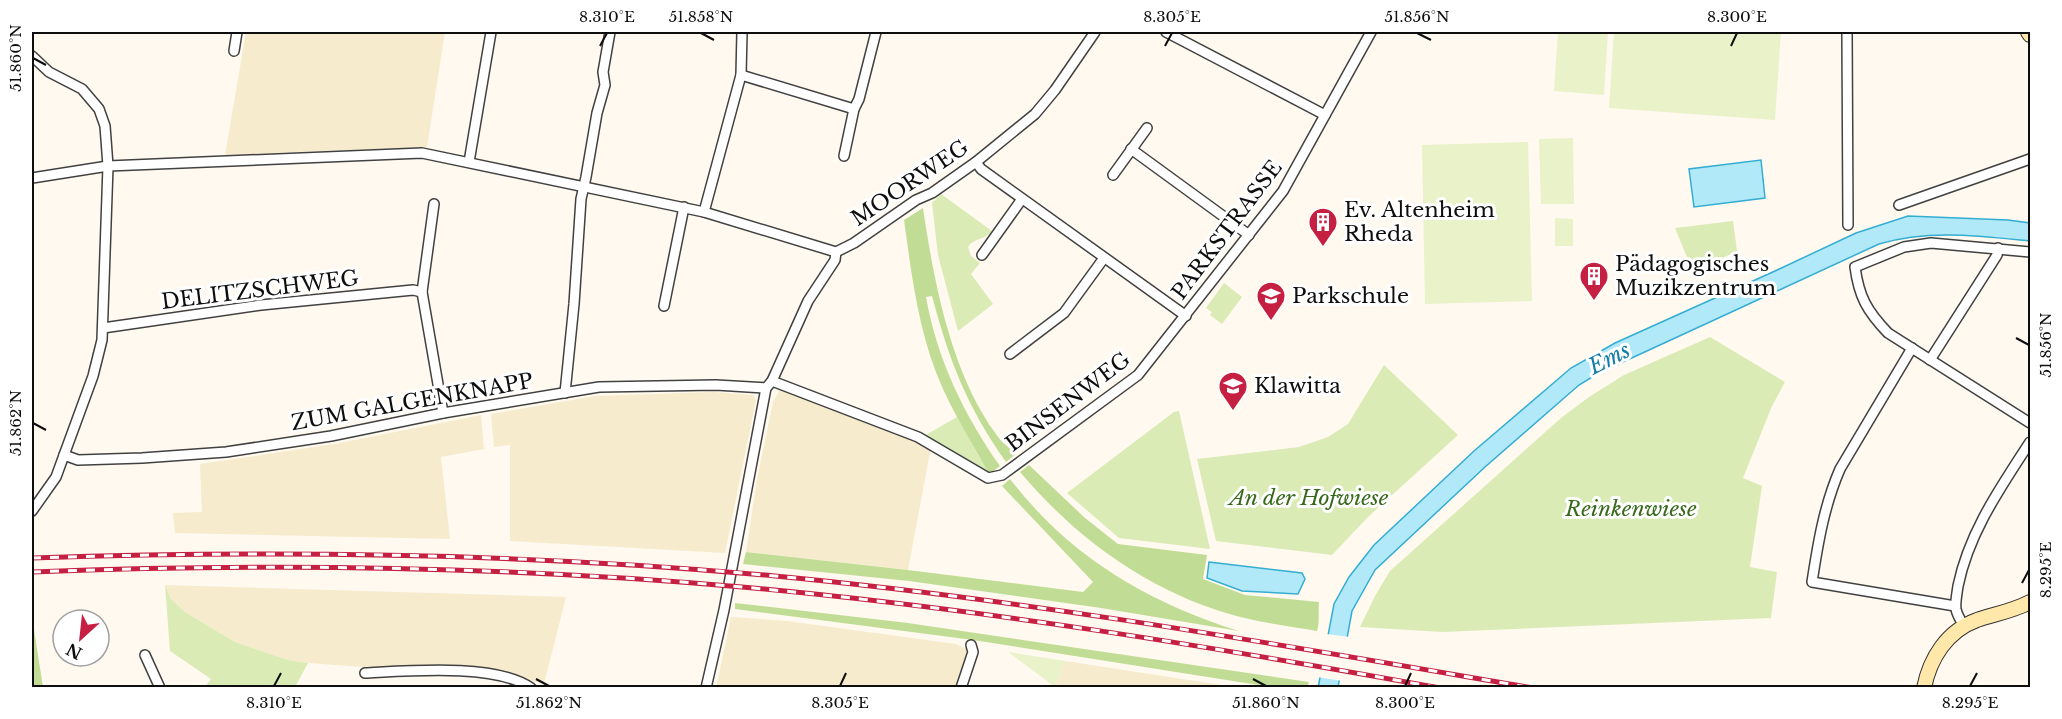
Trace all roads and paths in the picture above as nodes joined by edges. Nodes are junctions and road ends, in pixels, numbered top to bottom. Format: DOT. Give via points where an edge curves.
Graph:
graph roads {
  1 [pos="237,32"];
  2 [pos="491,32"];
  3 [pos="610,32"];
  4 [pos="742,32"];
  5 [pos="876,32"];
  6 [pos="1095,32"];
  7 [pos="1166,32"];
  8 [pos="1371,32"];
  9 [pos="1847,32"];
  10 [pos="234,51"];
  11 [pos="32,57"];
  12 [pos="741,75"];
  13 [pos="854,109"];
  14 [pos="1325,115"];
  15 [pos="1147,128"];
  16 [pos="1131,149"];
  17 [pos="844,156"];
  18 [pos="2031,159"];
  19 [pos="469,162"];
  20 [pos="976,162"];
  21 [pos="108,166"];
  22 [pos="1113,175"];
  23 [pos="32,178"];
  24 [pos="584,187"];
  25 [pos="1022,200"];
  26 [pos="434,204"];
  27 [pos="1899,205"];
  28 [pos="684,207"];
  29 [pos="704,212"];
  30 [pos="1848,225"];
  31 [pos="1249,235"];
  32 [pos="1998,248"];
  33 [pos="836,252"];
  34 [pos="2031,252"];
  35 [pos="982,255"];
  36 [pos="1104,258"];
  37 [pos="422,292"];
  38 [pos="664,306"];
  39 [pos="1186,316"];
  40 [pos="103,328"];
  41 [pos="1912,348"];
  42 [pos="1010,354"];
  43 [pos="1930,360"];
  44 [pos="769,384"];
  45 [pos="565,393"];
  46 [pos="443,413"];
  47 [pos="2031,423"];
  48 [pos="2031,442"];
  49 [pos="64,455"];
  50 [pos="32,511"];
  51 [pos="2031,602"];
  52 [pos="1955,606"];
  53 [pos="1964,626"];
  54 [pos="971,645"];
  55 [pos="145,655"];
  56 [pos="365,674"];
  57 [pos="160,687"];
  58 [pos="531,687"];
  59 [pos="706,687"];
  60 [pos="961,687"];
  61 [pos="1924,687"];
  1 -- 10 [label="street"];
  2 -- 19 [label="street"];
  3 -- 24 [label="street" via="603,72 605,85"];
  4 -- 12 [label="street"];
  5 -- 13 [label="street"];
  6 -- 20 [label="street, MOORWEG" via="1035,114"];
  7 -- 14 [label="street"];
  8 -- 14 [label="street, PARKSTRASSE"];
  9 -- 30 [label="street"];
  11 -- 21 [label="street" via="49,72 82,89 99,109 105,126"];
  12 -- 13 [label="street"];
  12 -- 29 [label="street"];
  13 -- 17 [label="street"];
  14 -- 31 [label="street, PARKSTRASSE" via="1283,191"];
  15 -- 16 [label="street"];
  16 -- 22 [label="street"];
  16 -- 31 [label="street"];
  18 -- 27 [label="street"];
  19 -- 21 [label="street" via="422,153"];
  19 -- 24 [label="street"];
  20 -- 25 [label="street, PARKSTRASSE"];
  20 -- 33 [label="street, MOORWEG"];
  21 -- 23 [label="street"];
  21 -- 40 [label="street"];
  24 -- 28 [label="street"];
  24 -- 45 [label="street"];
  25 -- 35 [label="street"];
  25 -- 36 [label="street, PARKSTRASSE"];
  26 -- 37 [label="street"];
  28 -- 29 [label="street"];
  28 -- 38 [label="street"];
  29 -- 33 [label="street"];
  31 -- 39 [label="street, PARKSTRASSE"];
  32 -- 34 [label="street"];
  32 -- 41 [label="street" via="1931,243 1904,247 1855,267 1858,288 1875,320"];
  32 -- 43 [label="street"];
  33 -- 44 [label="street"];
  36 -- 39 [label="street, PARKSTRASSE"];
  36 -- 42 [label="street" via="1064,312"];
  37 -- 40 [label="street, DELITZSCHWEG" via="261,305"];
  37 -- 46 [label="street"];
  39 -- 44 [label="street, BINSENWEG" via="1138,375 1002,475 988,478 918,437"];
  40 -- 49 [label="street" via="93,376"];
  41 -- 43 [label="street"];
  41 -- 52 [label="street" via="1833,484 1812,582"];
  43 -- 47 [label="street"];
  44 -- 45 [label="street, ZUM GALGENKNAPP" via="599,387"];
  44 -- 59 [label="street"];
  45 -- 46 [label="street, ZUM GALGENKNAPP"];
  46 -- 49 [label="street, ZUM GALGENKNAPP" via="226,452 132,459 78,460"];
  48 -- 52 [label="street" via="1977,529 1960,574"];
  49 -- 50 [label="street" via="56,477"];
  51 -- 53 [label="main road"];
  52 -- 53 [label="street"];
  53 -- 61 [label="main road" via="1938,650"];
  54 -- 60 [label="street" via="973,652"];
  55 -- 57 [label="street"];
  56 -- 58 [label="street" via="448,670 513,679"];
}
